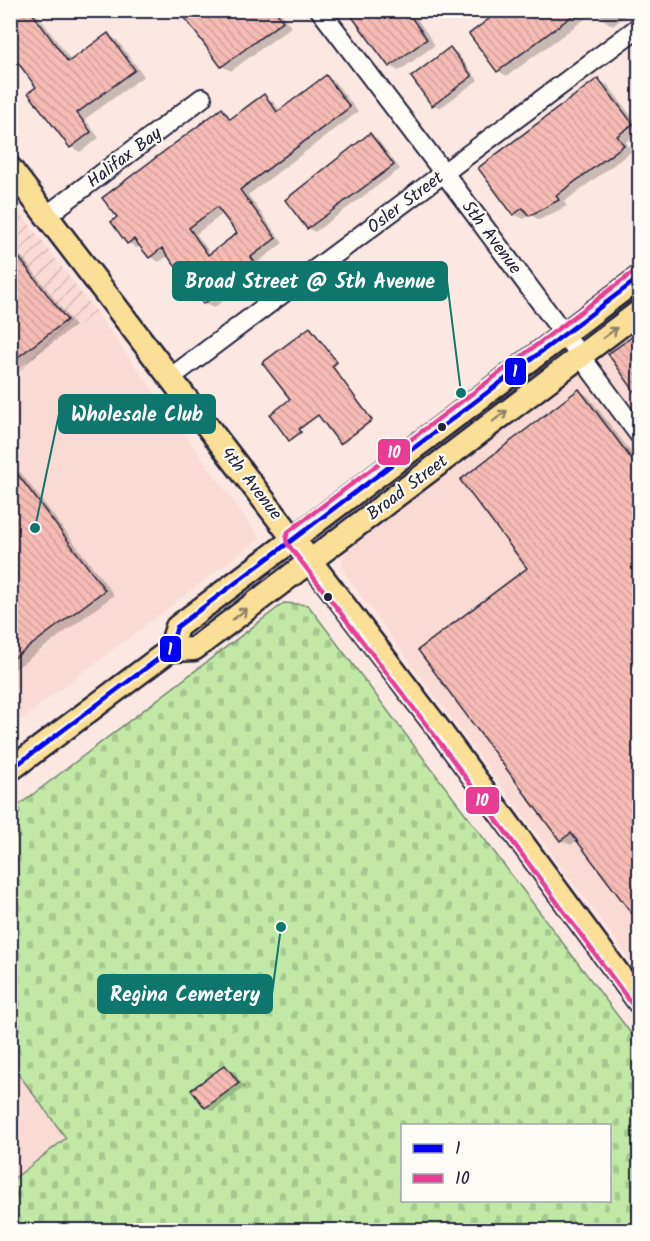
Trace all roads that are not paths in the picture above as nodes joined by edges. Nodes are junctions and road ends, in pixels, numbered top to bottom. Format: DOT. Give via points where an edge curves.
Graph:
graph roads {
  1 [pos="320,10"];
  2 [pos="639,26"];
  3 [pos="202,98"];
  4 [pos="10,168"];
  5 [pos="444,173"];
  6 [pos="46,216"];
  7 [pos="639,277"];
  8 [pos="639,311"];
  9 [pos="564,333"];
  10 [pos="580,355"];
  11 [pos="170,378"];
  12 [pos="639,436"];
  13 [pos="293,538"];
  14 [pos="311,561"];
  15 [pos="170,650"];
  16 [pos="10,770"];
  17 [pos="639,1003"];
  1 -- 5 [label="street, 5th Avenue"];
  2 -- 5 [label="street, Osler Street"];
  3 -- 6 [label="street, Halifax Bay"];
  4 -- 6 [label="main road, 4th Avenue"];
  5 -- 9 [label="street, 5th Avenue"];
  5 -- 11 [label="street, Osler Street"];
  6 -- 11 [label="main road, 4th Avenue"];
  7 -- 9 [label="main road, Broad Street"];
  10 -- 8 [label="main road, Broad Street, one-way"];
  9 -- 10 [label="street, 5th Avenue"];
  9 -- 13 [label="main road, Broad Street"];
  10 -- 12 [label="street, 5th Avenue"];
  14 -- 10 [label="main road, Broad Street, one-way"];
  11 -- 13 [label="main road, 4th Avenue"];
  13 -- 14 [label="main road, 4th Avenue"];
  13 -- 15 [label="main road, Broad Street" via="177,627"];
  15 -- 14 [label="main road, Broad Street, one-way" via="194,649"];
  14 -- 17 [label="main road, 4th Avenue"];
  15 -- 16 [label="main road, Broad Street"];
}
